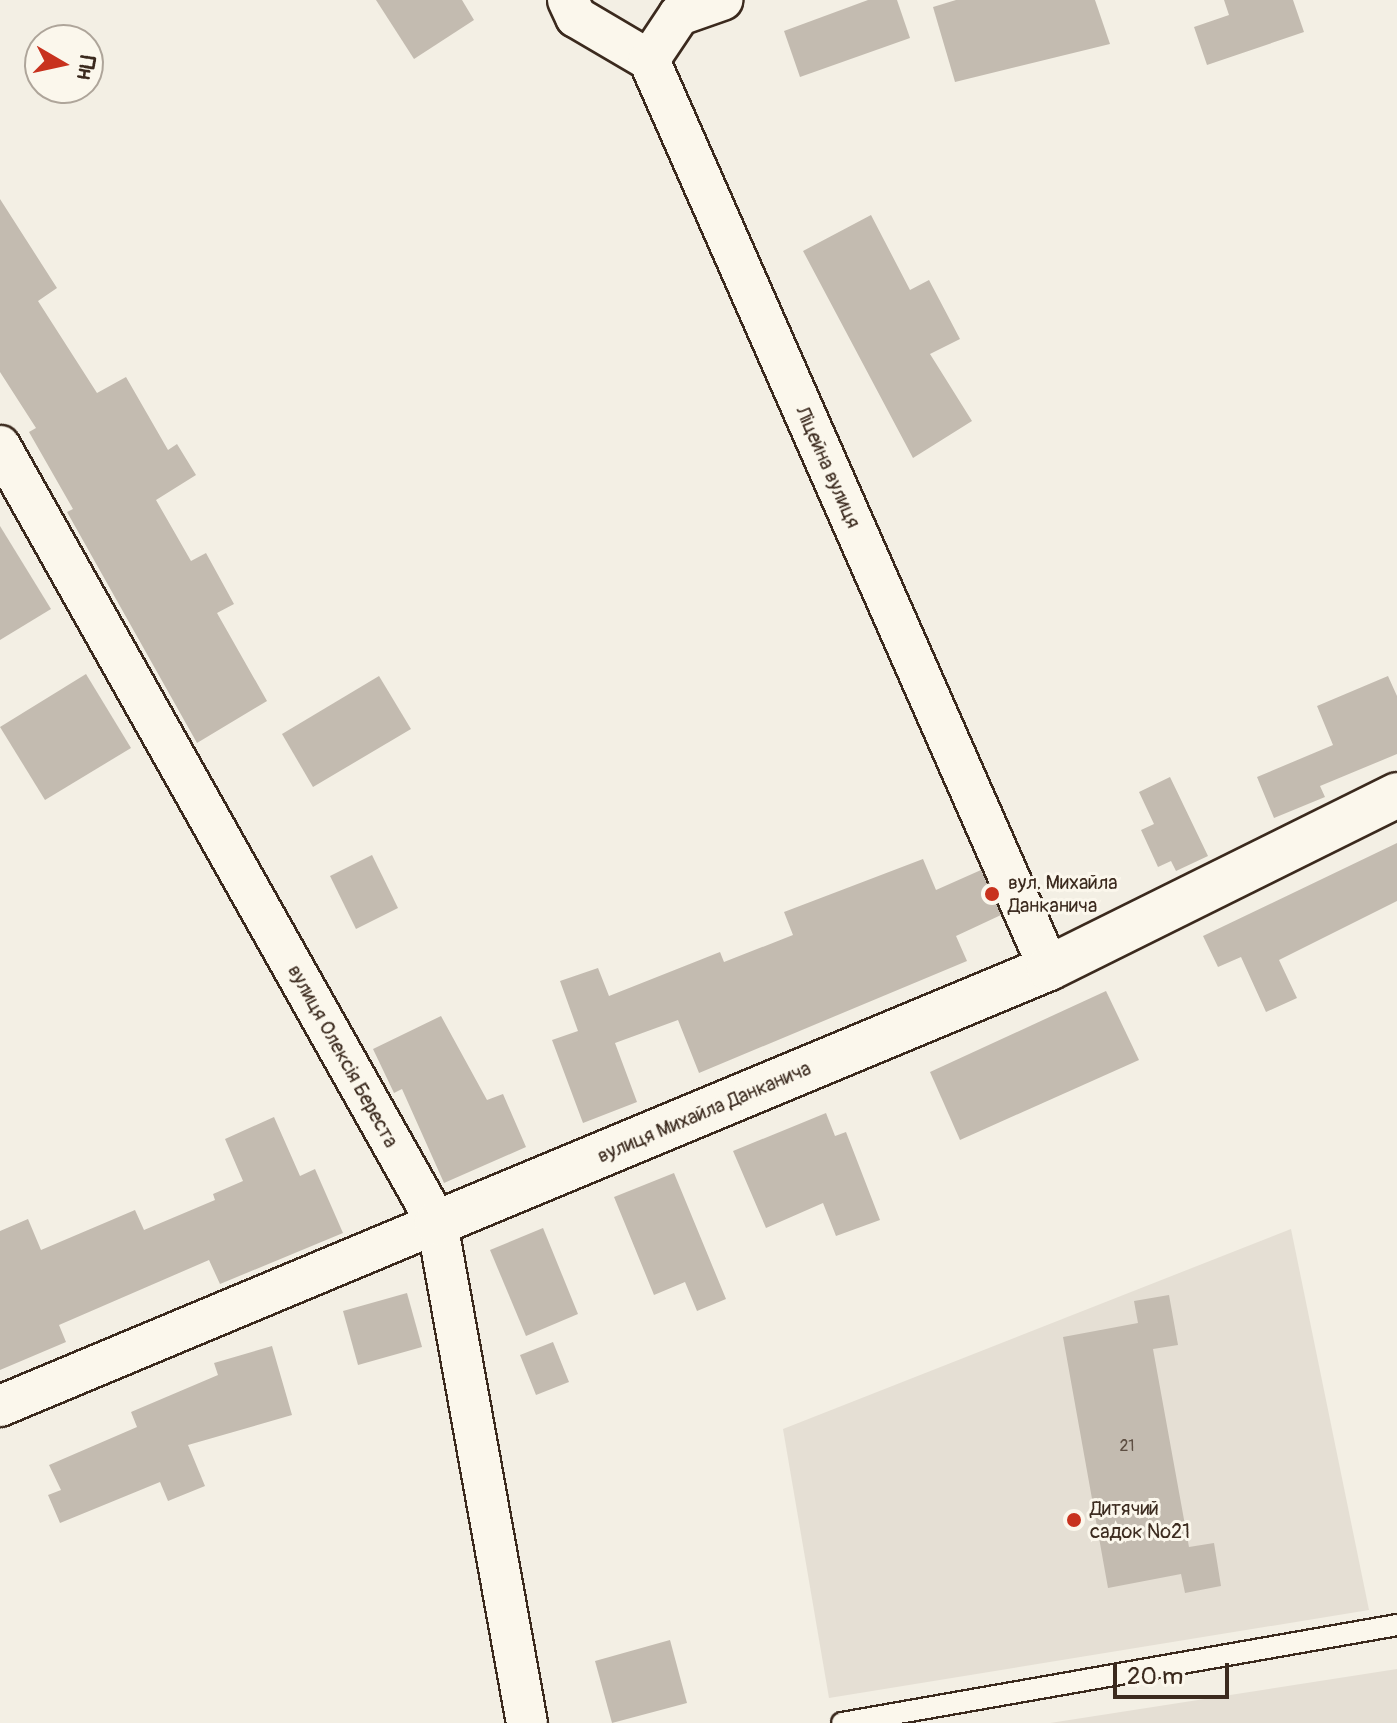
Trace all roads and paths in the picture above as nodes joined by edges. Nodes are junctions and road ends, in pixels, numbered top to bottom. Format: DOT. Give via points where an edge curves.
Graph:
graph roads {
  1 [pos="568,0"];
  2 [pos="722,0"];
  3 [pos="649,60"];
  4 [pos="0,446"];
  5 [pos="1397,795"];
  6 [pos="1049,968"];
  7 [pos="437,1223"];
  8 [pos="0,1406"];
  9 [pos="1397,1625"];
  10 [pos="527,1723"];
  11 [pos="842,1723"];
  1 -- 3 [label="street" via="576,17"];
  2 -- 3 [label="street" via="679,15"];
  3 -- 6 [label="street, Ліцейна вулиця"];
  4 -- 7 [label="street, вулиця Олексія Береста"];
  5 -- 6 [label="street, вулиця Михайла Данканича"];
  6 -- 7 [label="street, вулиця Михайла Данканича"];
  7 -- 8 [label="street, вулиця Михайла Данканича"];
  7 -- 10 [label="street, вулиця Олексія Береста"];
  9 -- 11 [label="lane"];
}
